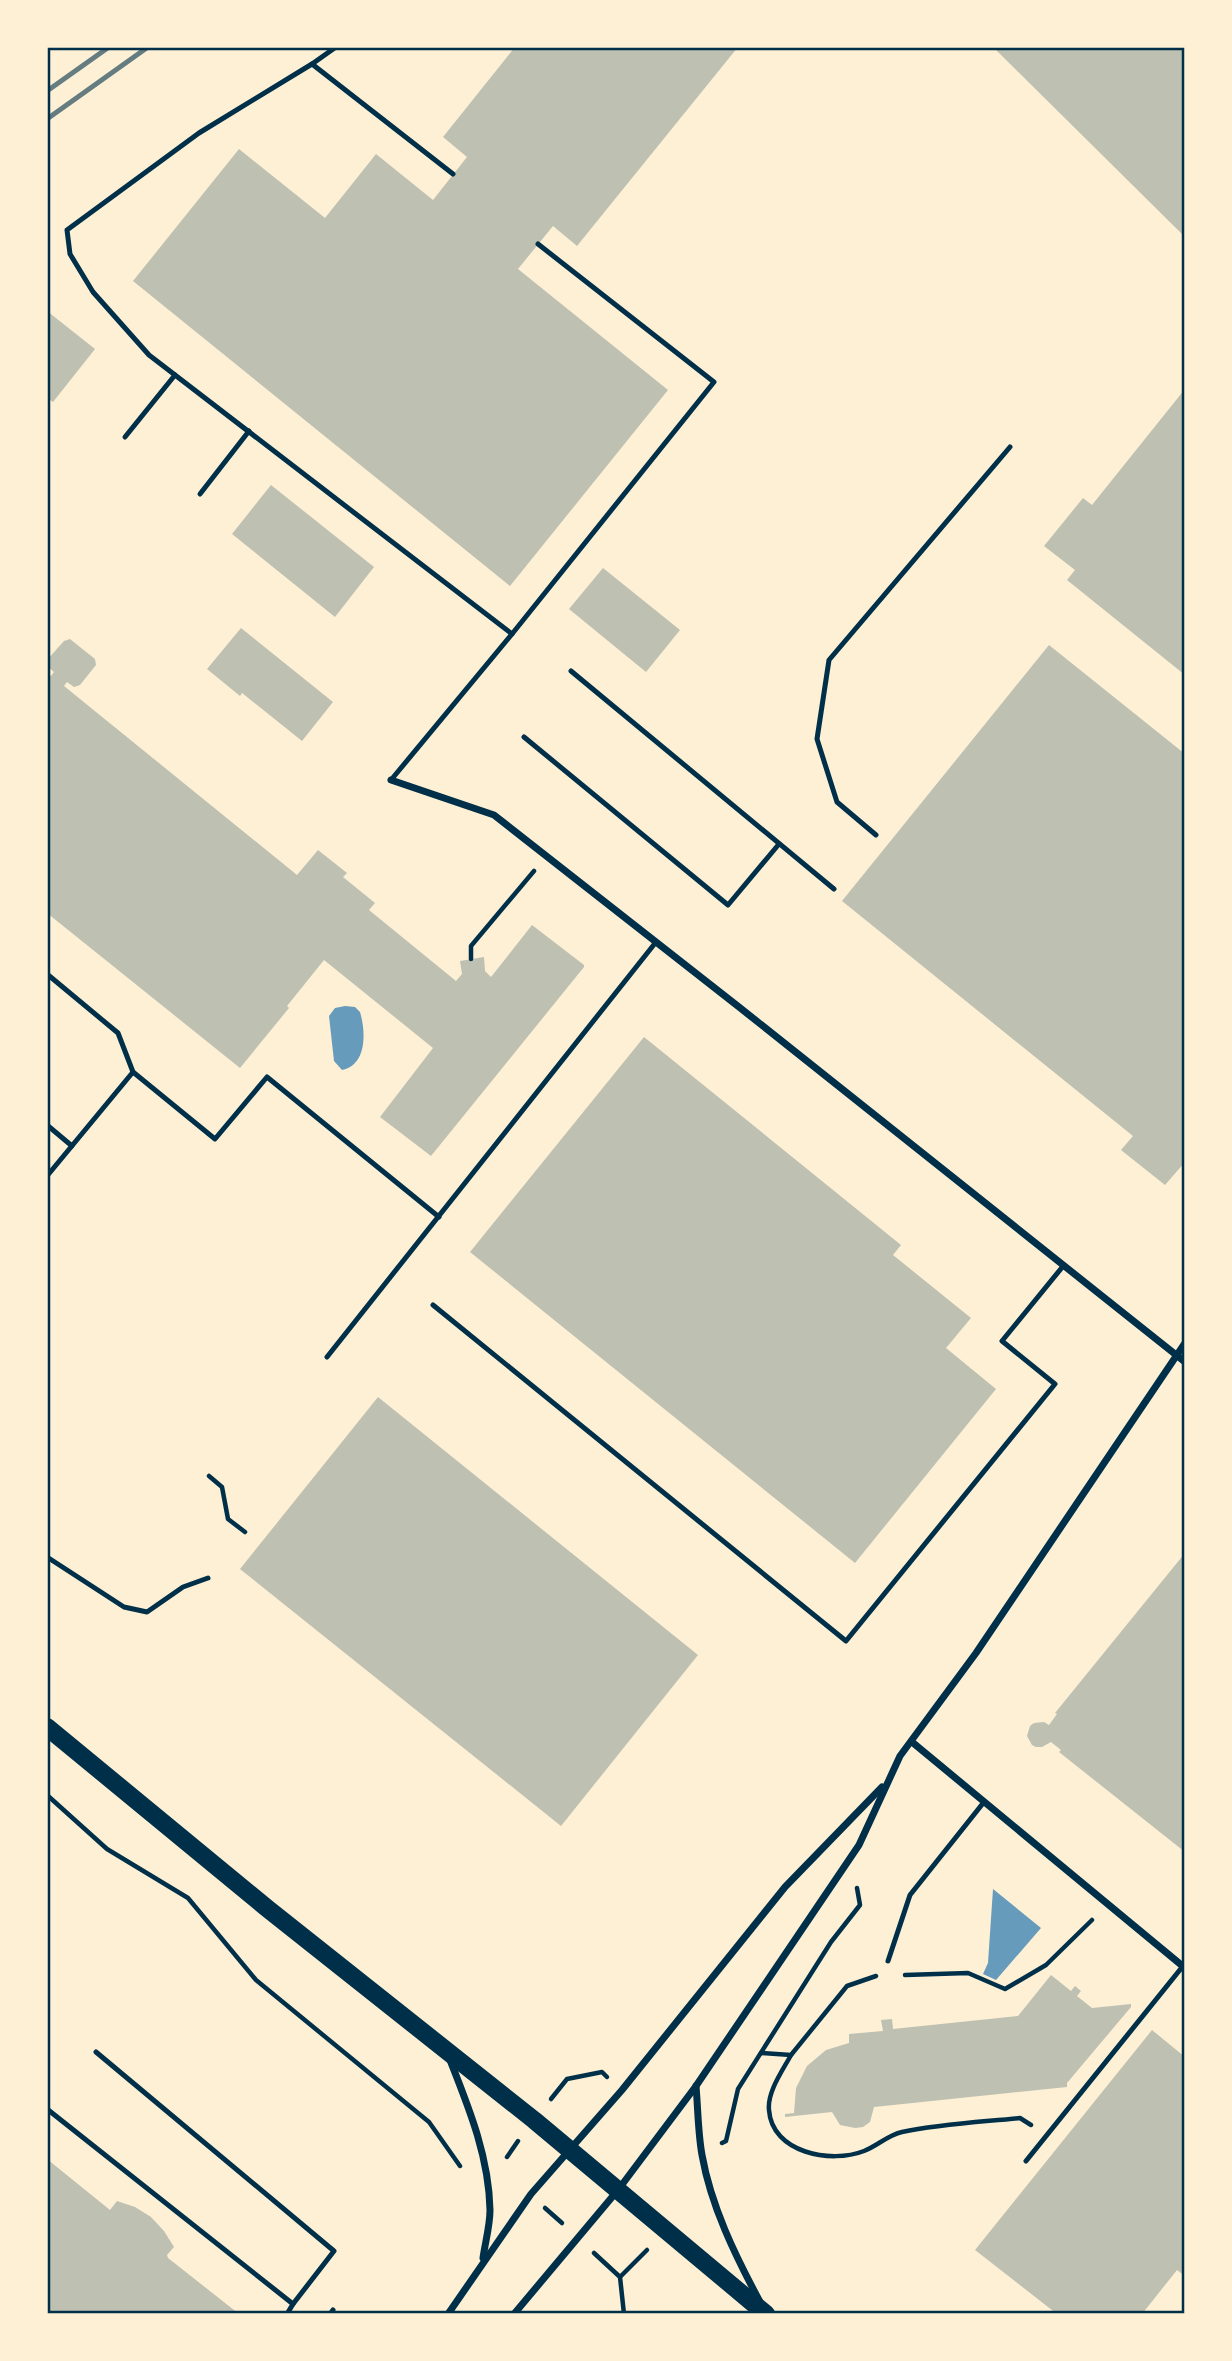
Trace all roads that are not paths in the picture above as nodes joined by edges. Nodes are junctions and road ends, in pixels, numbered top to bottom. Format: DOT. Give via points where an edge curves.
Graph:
graph roads {
  1 [pos="336,47"];
  2 [pos="312,64"];
  3 [pos="453,174"];
  4 [pos="538,244"];
  5 [pos="175,375"];
  6 [pos="249,432"];
  7 [pos="125,437"];
  8 [pos="1010,447"];
  9 [pos="200,494"];
  10 [pos="512,634"];
  11 [pos="570,671"];
  12 [pos="524,737"];
  13 [pos="391,780"];
  14 [pos="876,835"];
  15 [pos="779,844"];
  16 [pos="834,889"];
  17 [pos="656,942"];
  18 [pos="47,974"];
  19 [pos="133,1072"];
  20 [pos="47,1125"];
  21 [pos="72,1146"];
  22 [pos="47,1176"];
  23 [pos="439,1217"];
  24 [pos="1064,1265"];
  25 [pos="433,1305"];
  26 [pos="1185,1343"];
  27 [pos="1176,1355"];
  28 [pos="327,1357"];
  29 [pos="1185,1362"];
  30 [pos="47,1557"];
  31 [pos="208,1578"];
  32 [pos="47,1727"];
  33 [pos="912,1742"];
  34 [pos="887,1781"];
  35 [pos="984,1802"];
  36 [pos="888,1961"];
  37 [pos="1184,1967"];
  38 [pos="446,2051"];
  39 [pos="96,2052"];
  40 [pos="696,2086"];
  41 [pos="47,2109"];
  42 [pos="571,2150"];
  43 [pos="1026,2161"];
  44 [pos="618,2190"];
  45 [pos="482,2262"];
  46 [pos="293,2305"];
  47 [pos="287,2314"];
  48 [pos="448,2314"];
  49 [pos="514,2314"];
  50 [pos="766,2314"];
  1 -- 2 [label="lane"];
  2 -- 3 [label="lane"];
  2 -- 5 [label="lane" via="199,133 67,230 70,254 93,292 149,355"];
  4 -- 10 [label="lane" via="714,382"];
  5 -- 6 [label="lane"];
  5 -- 7 [label="lane"];
  6 -- 9 [label="lane"];
  6 -- 10 [label="lane"];
  8 -- 14 [label="lane" via="829,660 817,739 837,802"];
  10 -- 13 [label="lane"];
  11 -- 15 [label="lane"];
  12 -- 15 [label="lane" via="728,905"];
  13 -- 17 [label="street" via="494,815"];
  15 -- 16 [label="lane"];
  17 -- 23 [label="lane"];
  17 -- 24 [label="street"];
  18 -- 19 [label="lane" via="118,1033"];
  19 -- 21 [label="lane"];
  19 -- 23 [label="lane" via="215,1139 267,1077"];
  20 -- 21 [label="lane"];
  21 -- 22 [label="lane"];
  23 -- 28 [label="lane"];
  24 -- 25 [label="lane" via="1002,1341 1055,1384 846,1641"];
  24 -- 27 [label="street"];
  26 -- 27 [label="street"];
  27 -- 29 [label="street"];
  27 -- 33 [label="street"];
  30 -- 31 [label="lane" via="124,1607 147,1612 183,1587"];
  32 -- 38 [label="main road"];
  33 -- 34 [label="street"];
  33 -- 35 [label="street"];
  34 -- 40 [label="street" via="853,1854"];
  34 -- 42 [label="street" via="785,1887"];
  35 -- 36 [label="lane" via="910,1895"];
  35 -- 37 [label="street"];
  37 -- 43 [label="lane"];
  38 -- 42 [label="main road"];
  38 -- 45 [label="street" via="474,2119 485,2168 490,2211"];
  39 -- 46 [label="lane" via="334,2251"];
  40 -- 44 [label="street"];
  40 -- 50 [label="street" via="702,2155 728,2236"];
  41 -- 46 [label="lane"];
  42 -- 44 [label="main road"];
  42 -- 45 [label="street" via="531,2194"];
  44 -- 49 [label="street"];
  44 -- 50 [label="main road"];
  45 -- 48 [label="street"];
  46 -- 47 [label="lane"];
}
